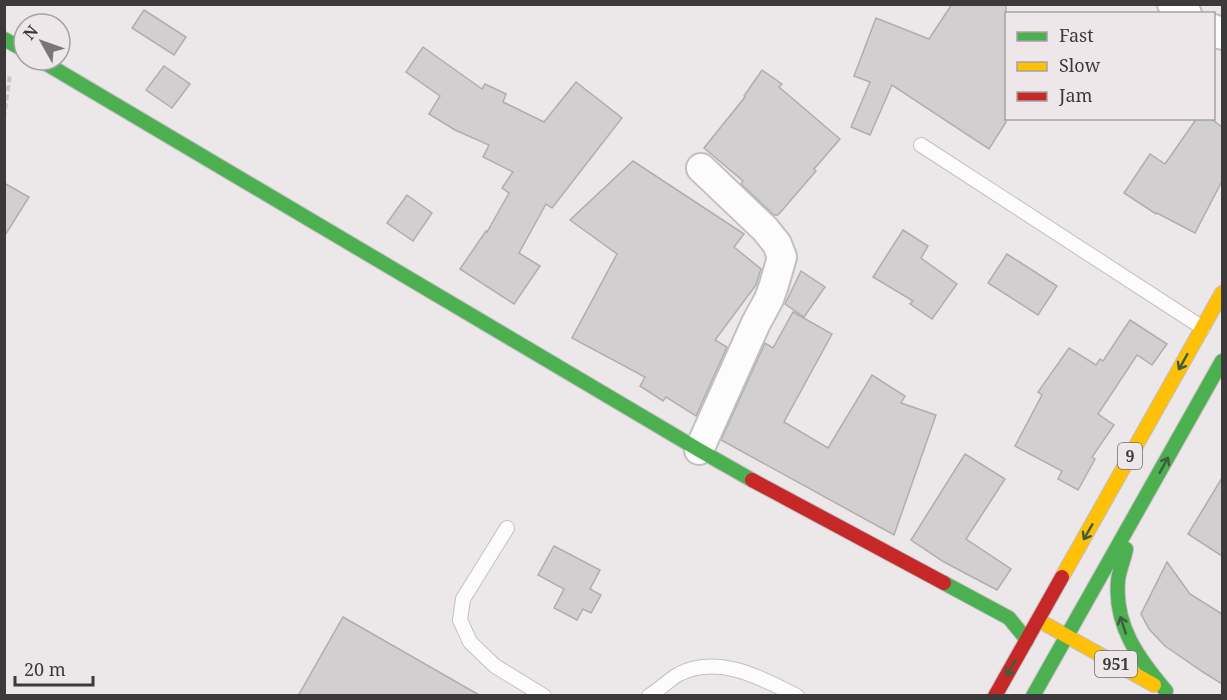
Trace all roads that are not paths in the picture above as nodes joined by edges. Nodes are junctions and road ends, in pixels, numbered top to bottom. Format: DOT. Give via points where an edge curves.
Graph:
graph roads {
  1 [pos="60,72"];
  2 [pos="921,145"];
  3 [pos="701,168"];
  4 [pos="1222,293"];
  5 [pos="1203,328"];
  6 [pos="1222,361"];
  7 [pos="699,450"];
  8 [pos="1135,516"];
  9 [pos="507,528"];
  10 [pos="1009,618"];
  11 [pos="1038,620"];
  12 [pos="1067,636"];
  13 [pos="1046,651"];
  14 [pos="1170,693"];
  15 [pos="544,696"];
  16 [pos="649,696"];
  17 [pos="798,696"];
  18 [pos="995,696"];
  19 [pos="1033,696"];
  1 -- 7 [label="main road"];
  2 -- 5 [label="lane"];
  3 -- 7 [label="street" via="765,229 782,257 769,299"];
  4 -- 5 [label="main road, 9"];
  5 -- 11 [label="main road, 9, one-way"];
  8 -- 6 [label="main road, 9, one-way"];
  7 -- 10 [label="main road"];
  8 -- 12 [label="main road, 9"];
  14 -- 8 [label="main road, one-way" via="1142,663 1122,626 1118,607 1118,581"];
  9 -- 15 [label="lane" via="463,599 460,620 470,642 495,666"];
  10 -- 11 [label="main road"];
  10 -- 13 [label="main road"];
  11 -- 12 [label="main road, 951"];
  11 -- 13 [label="main road, 9"];
  12 -- 13 [label="main road, 9"];
  12 -- 14 [label="main road, 951"];
  13 -- 18 [label="main road, 9, one-way"];
  13 -- 19 [label="main road, 9"];
  16 -- 17 [label="lane" via="678,674 704,666 737,669"];
}
